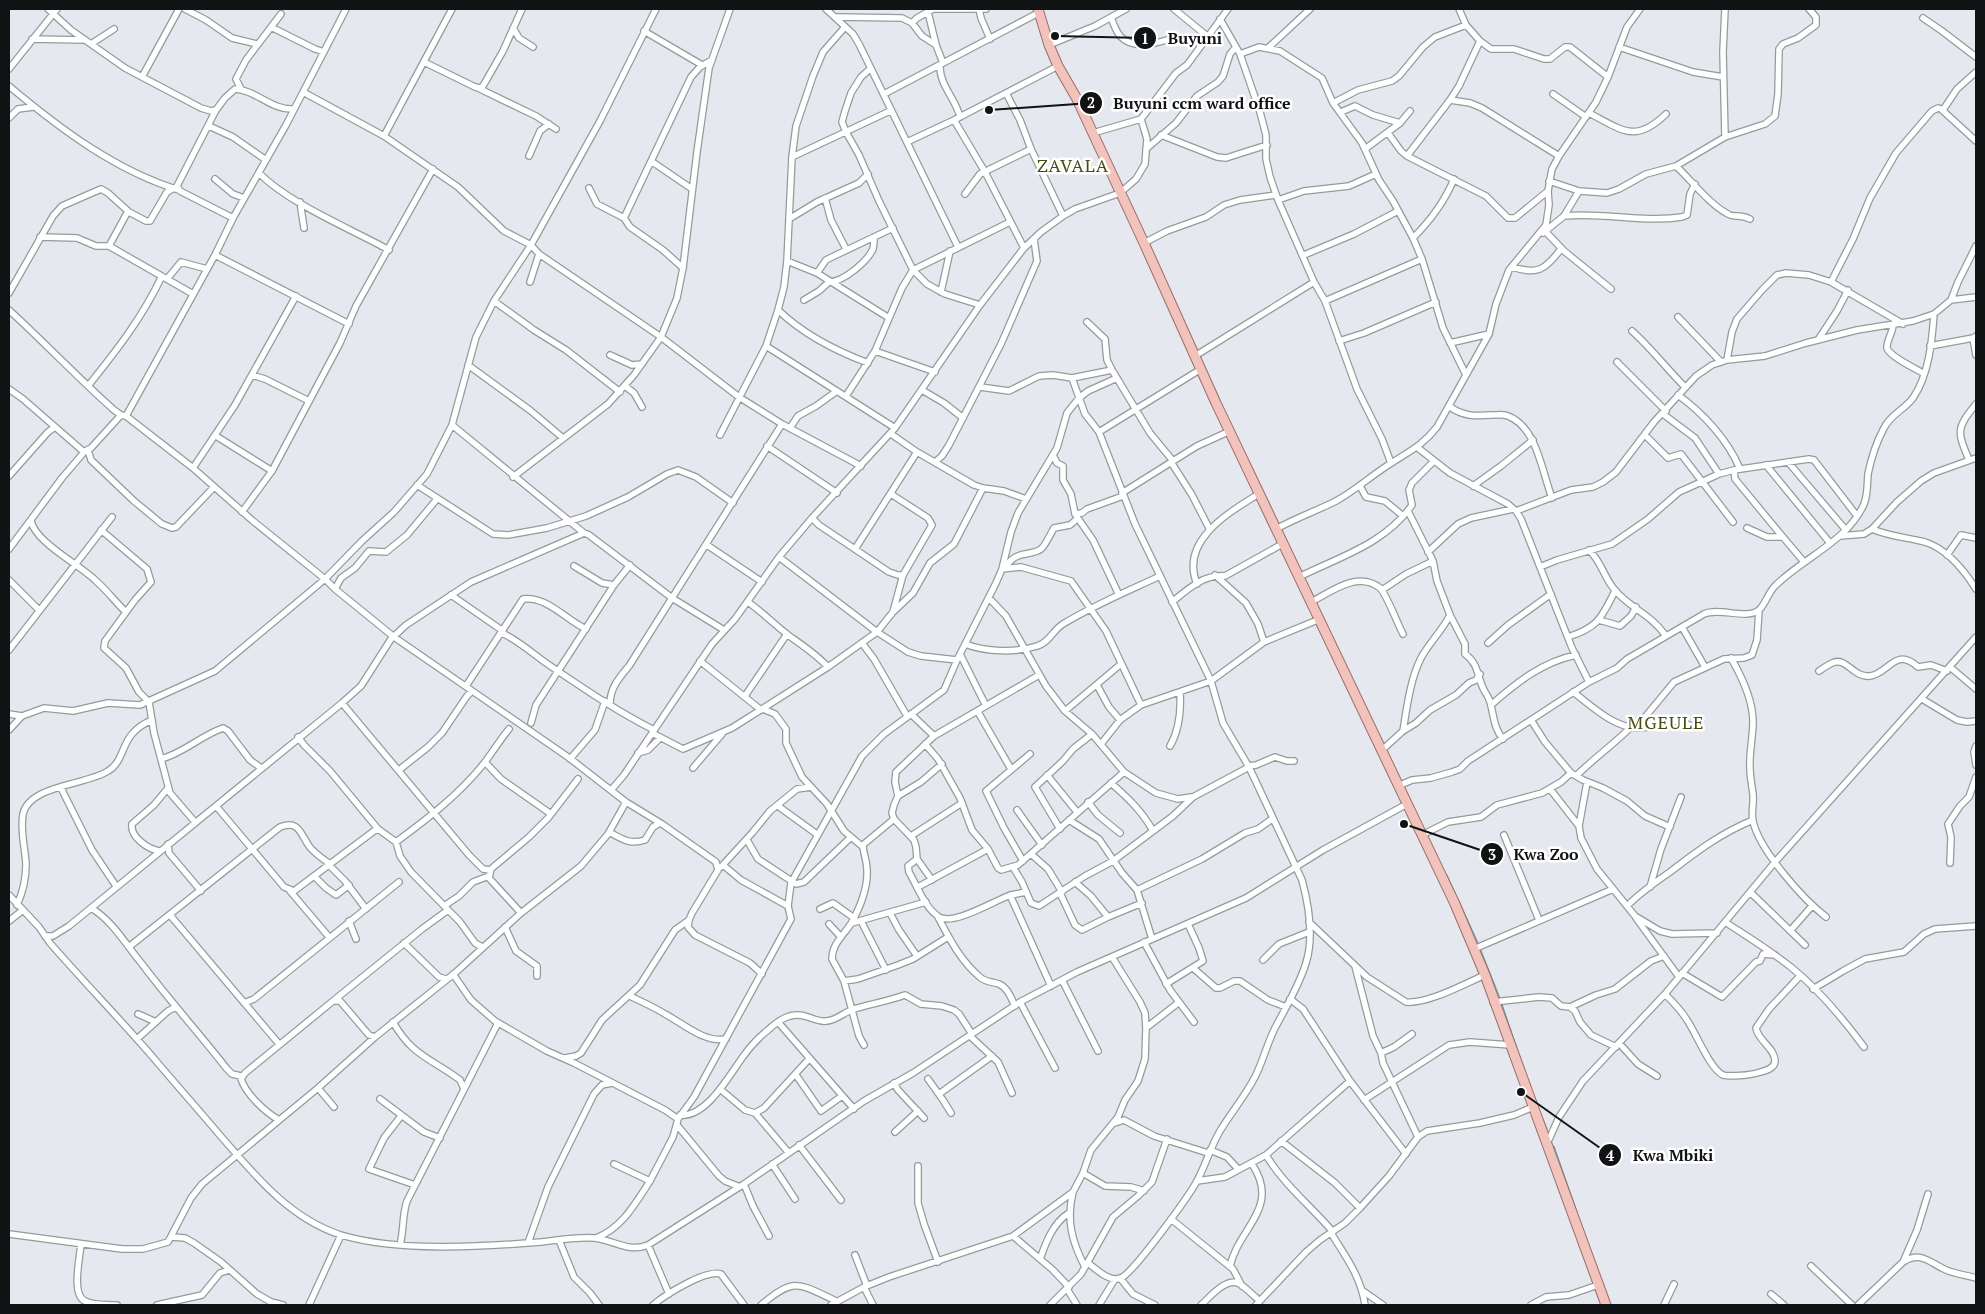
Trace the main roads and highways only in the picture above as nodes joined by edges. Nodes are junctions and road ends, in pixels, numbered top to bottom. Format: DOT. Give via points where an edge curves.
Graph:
graph roads {
  1 [pos="1039,10"];
  2 [pos="1606,1305"];
  1 -- 2 [label="main road" via="1058,66 1077,99 1474,949"];
}
